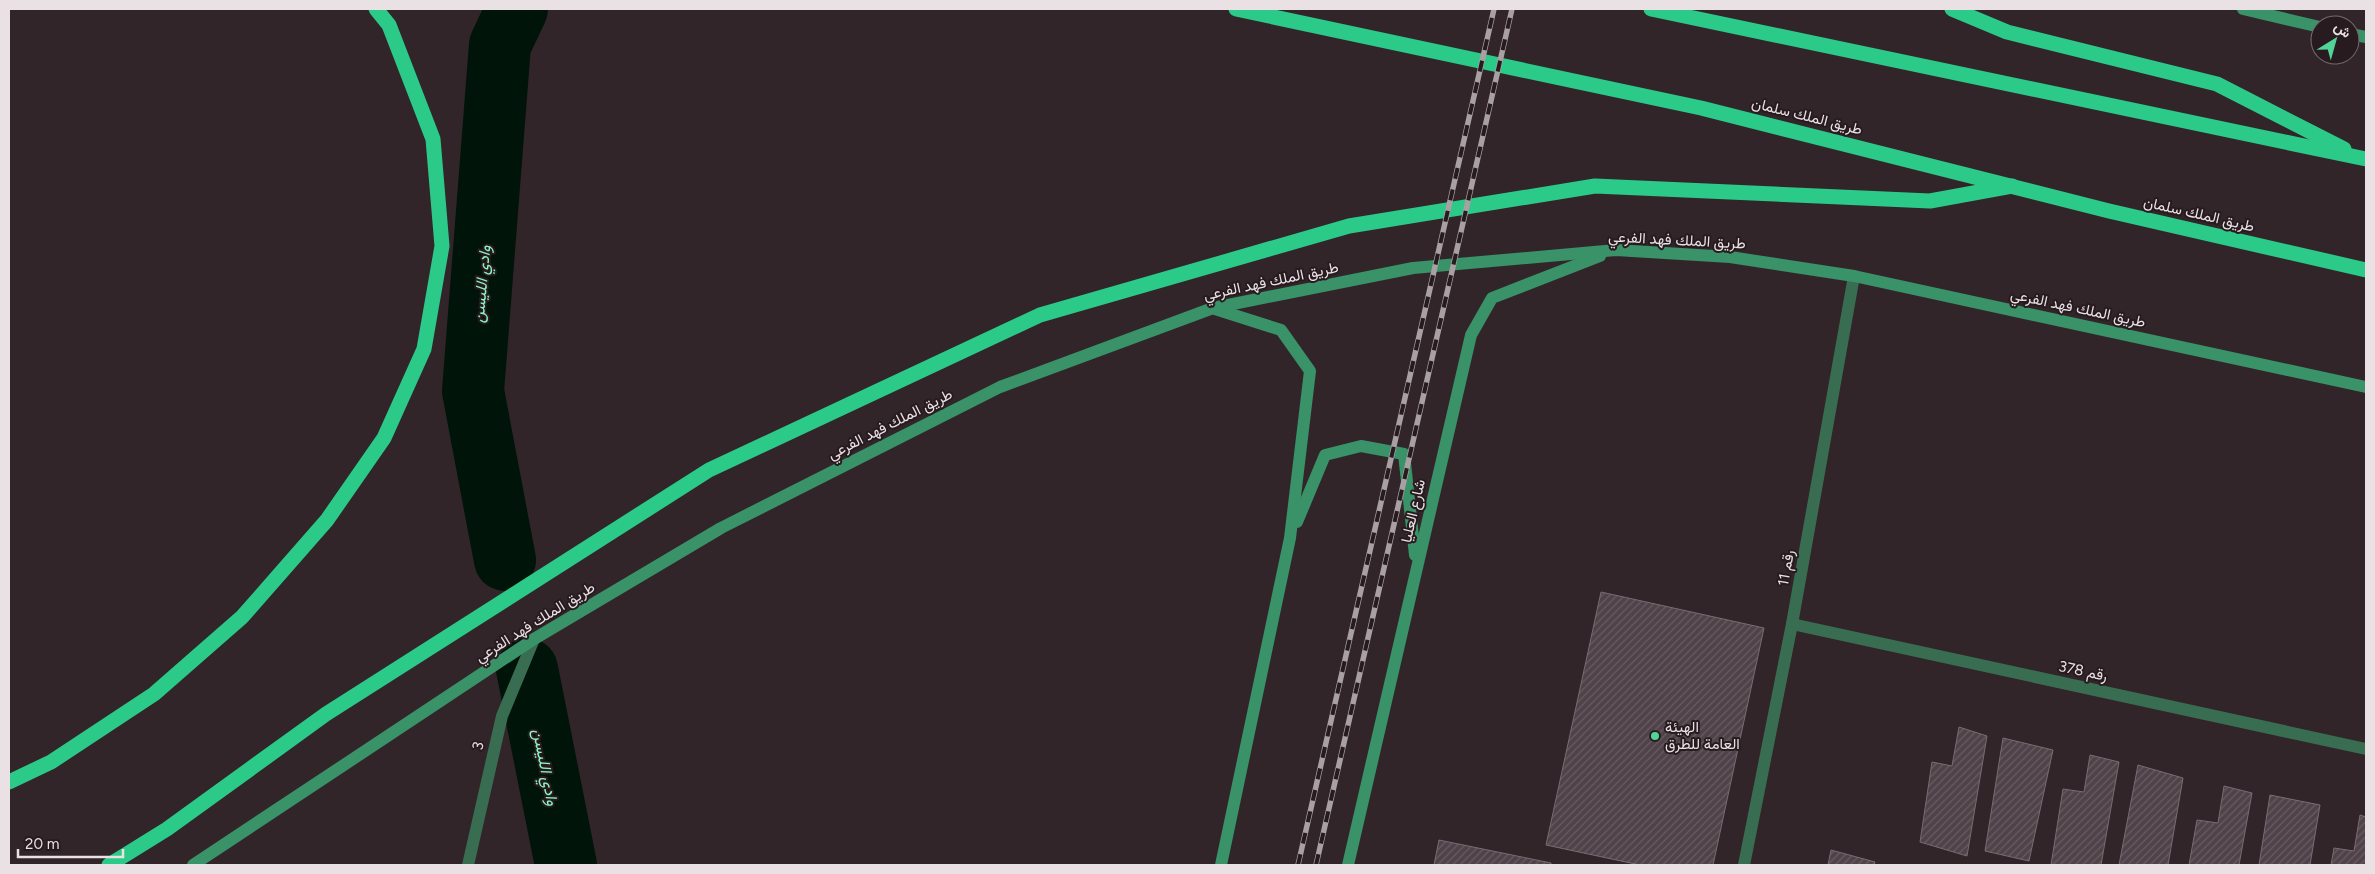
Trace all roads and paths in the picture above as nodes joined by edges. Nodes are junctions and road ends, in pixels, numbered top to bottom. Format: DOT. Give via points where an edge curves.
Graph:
graph roads {
  1 [pos="376,9"];
  2 [pos="1236,9"];
  3 [pos="1651,9"];
  4 [pos="1952,9"];
  5 [pos="2243,9"];
  6 [pos="2310,25"];
  7 [pos="2363,158"];
  8 [pos="2012,186"];
  9 [pos="1616,250"];
  10 [pos="2366,270"];
  11 [pos="1854,276"];
  12 [pos="1213,308"];
  13 [pos="2366,387"];
  14 [pos="1290,538"];
  15 [pos="1416,565"];
  16 [pos="1792,624"];
  17 [pos="534,639"];
  18 [pos="2366,749"];
  19 [pos="9,782"];
  20 [pos="109,865"];
  21 [pos="194,865"];
  22 [pos="468,865"];
  23 [pos="1221,865"];
  24 [pos="1348,865"];
  25 [pos="1744,865"];
  1 -- 19 [label="highway" via="389,25 433,139 442,246 424,349 384,438 327,520 242,617 154,694 51,762"];
  2 -- 8 [label="highway, طريق الملك سلمان" via="1701,108"];
  3 -- 7 [label="highway"];
  4 -- 7 [label="highway" via="2007,32 2217,84"];
  5 -- 6 [label="main road"];
  8 -- 10 [label="highway, طريق الملك سلمان"];
  8 -- 20 [label="highway" via="1930,200 1596,186 1349,226 1040,315 709,470 326,714 167,829"];
  9 -- 11 [label="main road, طريق الملك فهد الفرعي" via="1730,258"];
  9 -- 12 [label="main road, طريق الملك فهد الفرعي" via="1412,268"];
  9 -- 15 [label="main road, شارع العليا" via="1492,298 1471,334"];
  11 -- 13 [label="main road, طريق الملك فهد الفرعي"];
  11 -- 16 [label="street, رقم 11"];
  12 -- 14 [label="main road" via="1281,330 1310,371"];
  12 -- 17 [label="main road, طريق الملك فهد الفرعي" via="1000,387 721,528"];
  14 -- 15 [label="main road" via="1325,455 1361,446 1404,454"];
  14 -- 23 [label="main road"];
  15 -- 24 [label="main road, شارع العليا"];
  16 -- 18 [label="street, رقم 378"];
  16 -- 25 [label="street, رقم 11"];
  17 -- 21 [label="main road, طريق الملك فهد الفرعي"];
  17 -- 22 [label="street, 3" via="502,716"];
}
